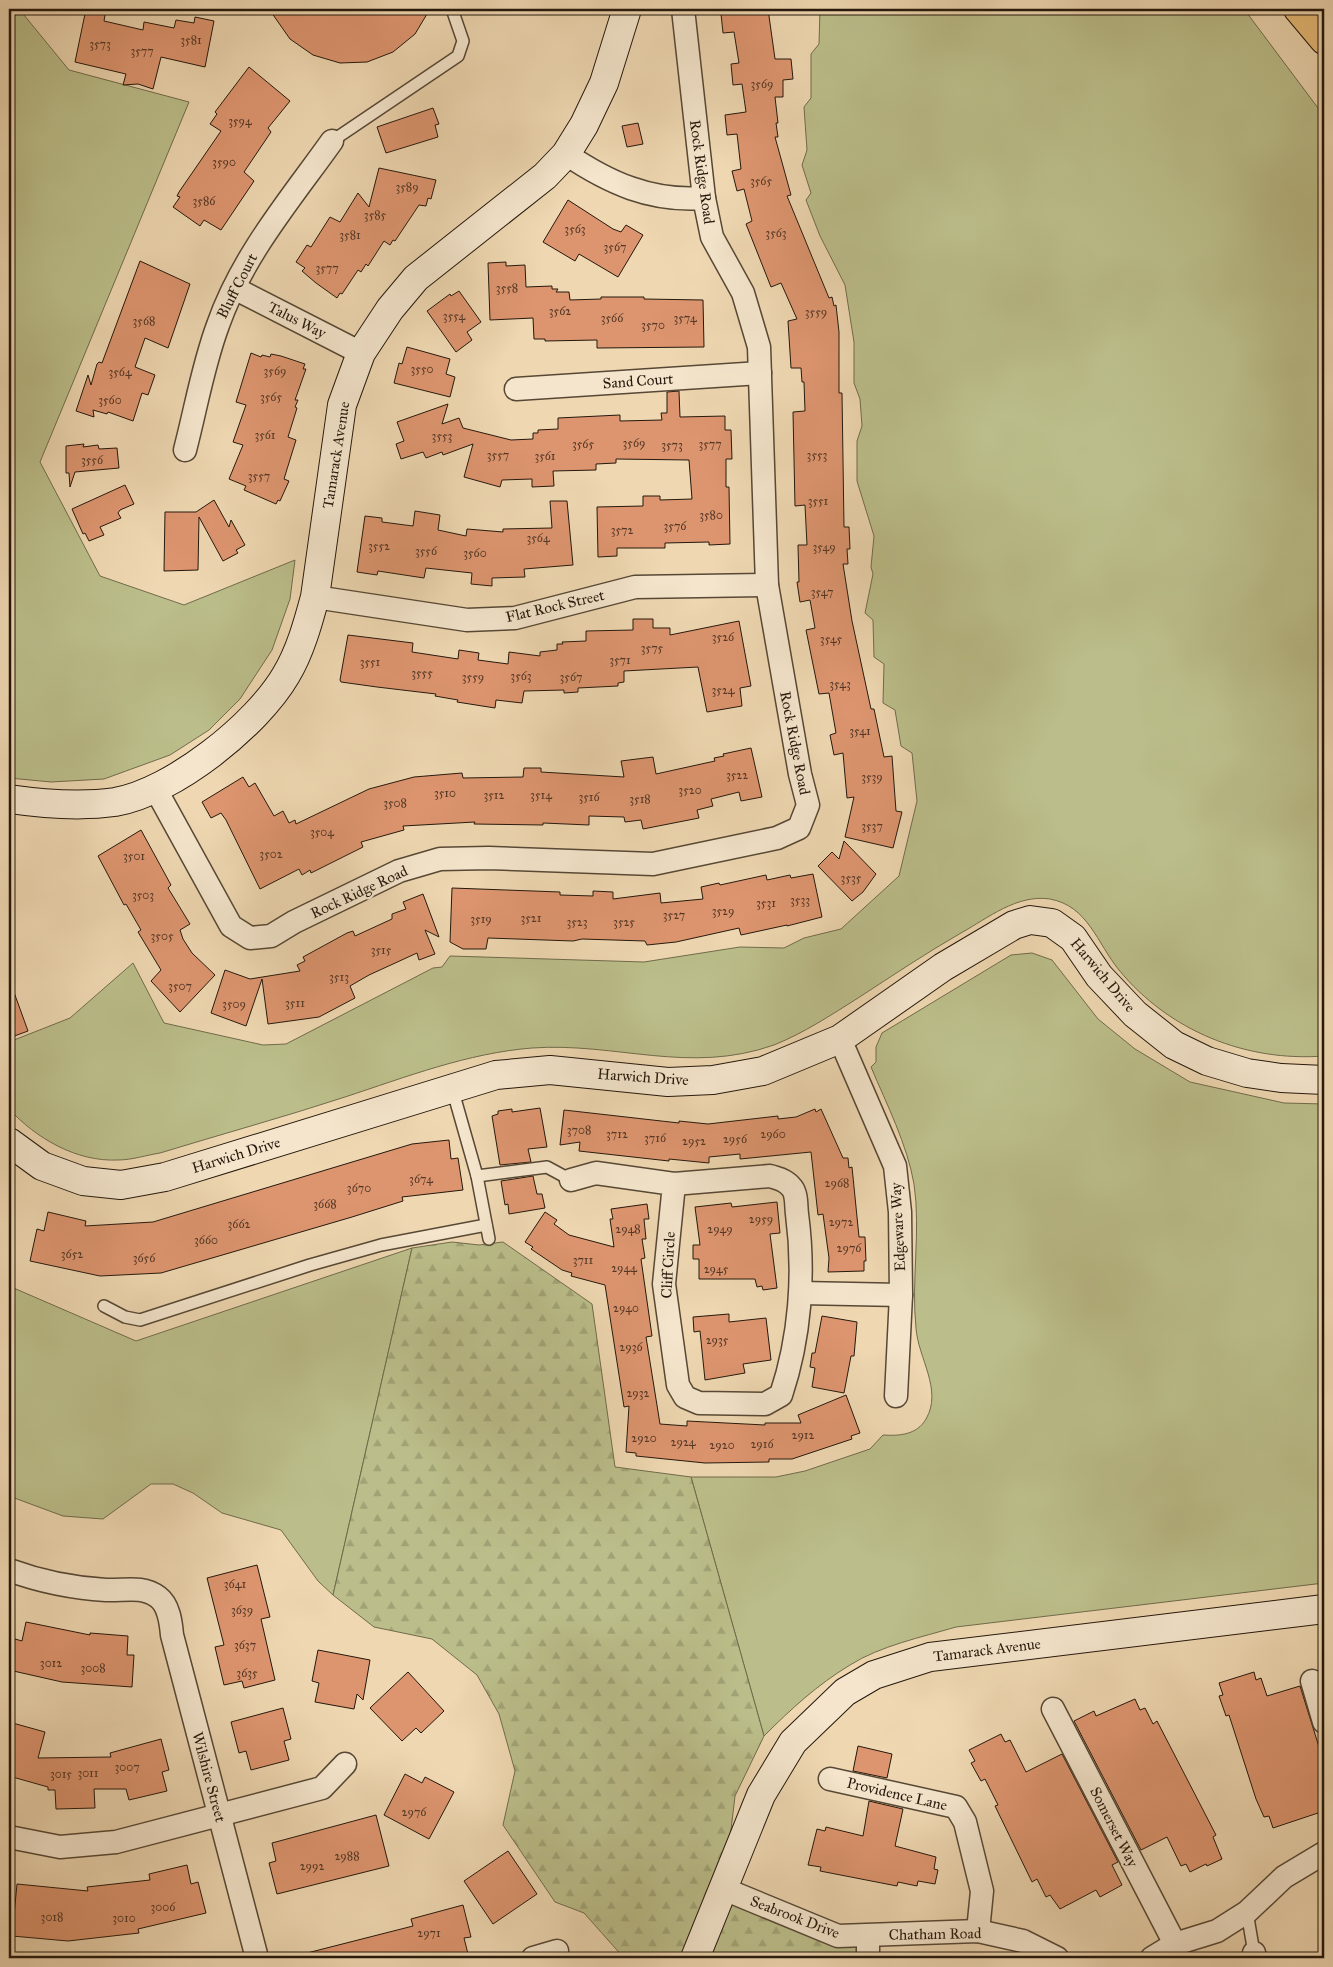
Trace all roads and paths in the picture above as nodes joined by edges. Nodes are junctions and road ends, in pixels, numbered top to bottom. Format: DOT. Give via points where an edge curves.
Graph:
graph roads {
  1 [pos="452,9"];
  2 [pos="627,9"];
  3 [pos="683,9"];
  4 [pos="1298,9"];
  5 [pos="1324,40"];
  6 [pos="332,141"];
  7 [pos="566,154"];
  8 [pos="704,198"];
  9 [pos="234,288"];
  10 [pos="361,353"];
  11 [pos="760,373"];
  12 [pos="516,389"];
  13 [pos="185,450"];
  14 [pos="767,585"];
  15 [pos="315,597"];
  16 [pos="155,788"];
  17 [pos="9,799"];
  18 [pos="840,1039"];
  19 [pos="1324,1080"];
  20 [pos="452,1088"];
  21 [pos="12,1150"];
  22 [pos="477,1176"];
  23 [pos="571,1180"];
  24 [pos="674,1184"];
  25 [pos="486,1225"];
  26 [pos="489,1239"];
  27 [pos="801,1293"];
  28 [pos="901,1295"];
  29 [pos="104,1306"];
  30 [pos="896,1396"];
  31 [pos="9,1570"];
  32 [pos="1324,1609"];
  33 [pos="1312,1681"];
  34 [pos="1053,1709"];
  35 [pos="1324,1722"];
  36 [pos="345,1764"];
  37 [pos="830,1779"];
  38 [pos="219,1816"];
  39 [pos="9,1837"];
  40 [pos="1324,1852"];
  41 [pos="724,1889"];
  42 [pos="1247,1912"];
  43 [pos="978,1931"];
  44 [pos="1175,1944"];
  45 [pos="868,1947"];
  46 [pos="557,1951"];
  47 [pos="1254,1956"];
  48 [pos="257,1958"];
  49 [pos="533,1958"];
  50 [pos="695,1958"];
  51 [pos="1057,1958"];
  52 [pos="1152,1958"];
  1 -- 6 [label="lane" via="464,41 458,56"];
  2 -- 7 [label="main road, Tamarack Avenue" via="604,83"];
  3 -- 8 [label="street, Rock Ridge Road"];
  4 -- 5 [label="main road"];
  6 -- 9 [label="street, Bluff Court" via="248,260"];
  7 -- 8 [label="street" via="630,190 682,200"];
  7 -- 10 [label="main road, Tamarack Avenue" via="545,176 416,278 390,309"];
  8 -- 11 [label="street, Rock Ridge Road" via="712,237 743,293 759,347"];
  9 -- 10 [label="street, Talus Way"];
  9 -- 13 [label="street, Bluff Court" via="217,325"];
  10 -- 15 [label="main road, Tamarack Avenue" via="342,405"];
  11 -- 12 [label="street, Sand Court"];
  11 -- 14 [label="street, Rock Ridge Road"];
  14 -- 15 [label="street, Flat Rock Street" via="635,587 515,618 467,620"];
  14 -- 16 [label="street, Rock Ridge Road" via="808,805 799,828 777,838 653,864 440,859 399,871 271,936 250,938 231,926"];
  15 -- 16 [label="main road, Tamarack Avenue" via="307,627 287,675 261,711 198,764"];
  16 -- 17 [label="main road, Tamarack Avenue" via="116,802 50,805"];
  18 -- 19 [label="main road, Harwich Drive" via="943,967 1014,925 1030,920 1052,923 1073,938 1100,976 1135,1014 1174,1045 1207,1061 1247,1073"];
  18 -- 20 [label="main road, Harwich Drive" via="763,1071 713,1080 668,1082 550,1070 496,1075"];
  18 -- 28 [label="street, Edgeware Way" via="895,1166 900,1212"];
  20 -- 21 [label="main road, Harwich Drive" via="165,1177 121,1185 83,1181 42,1166"];
  20 -- 22 [label="lane"];
  22 -- 23 [label="lane" via="547,1168"];
  22 -- 25 [label="lane"];
  23 -- 24 [label="street" via="596,1173"];
  24 -- 27 [label="street, Cliff Circle" via="770,1176 784,1180 794,1190 802,1248"];
  24 -- 27 [label="street, Cliff Circle" via="664,1284 678,1385 685,1397 699,1404 766,1404 781,1395"];
  25 -- 26 [label="lane"];
  25 -- 29 [label="lane" via="381,1245 140,1320 125,1317"];
  27 -- 28 [label="street"];
  28 -- 30 [label="street, Edgeware Way"];
  31 -- 38 [label="street, Wilshire Street" via="52,1582 107,1590 136,1588 159,1597 170,1616 172,1635"];
  32 -- 41 [label="main road, Tamarack Avenue" via="930,1657 874,1676 845,1692 793,1742 761,1795"];
  33 -- 35 [label="street"];
  34 -- 44 [label="street, Somerset Way"];
  36 -- 38 [label="street" via="322,1788"];
  37 -- 43 [label="street, Providence Lane" via="956,1808 965,1822 982,1891"];
  38 -- 39 [label="street" via="116,1842 60,1847"];
  38 -- 48 [label="street, Wilshire Street"];
  40 -- 42 [label="street" via="1284,1877"];
  41 -- 45 [label="street, Seabrook Drive"];
  41 -- 50 [label="main road, Tamarack Avenue"];
  42 -- 44 [label="street" via="1217,1931"];
  42 -- 47 [label="lane"];
  43 -- 45 [label="street, Chatham Road"];
  43 -- 51 [label="street, Chatham Road" via="1023,1940"];
  44 -- 52 [label="street"];
  46 -- 49 [label="street"];
}
